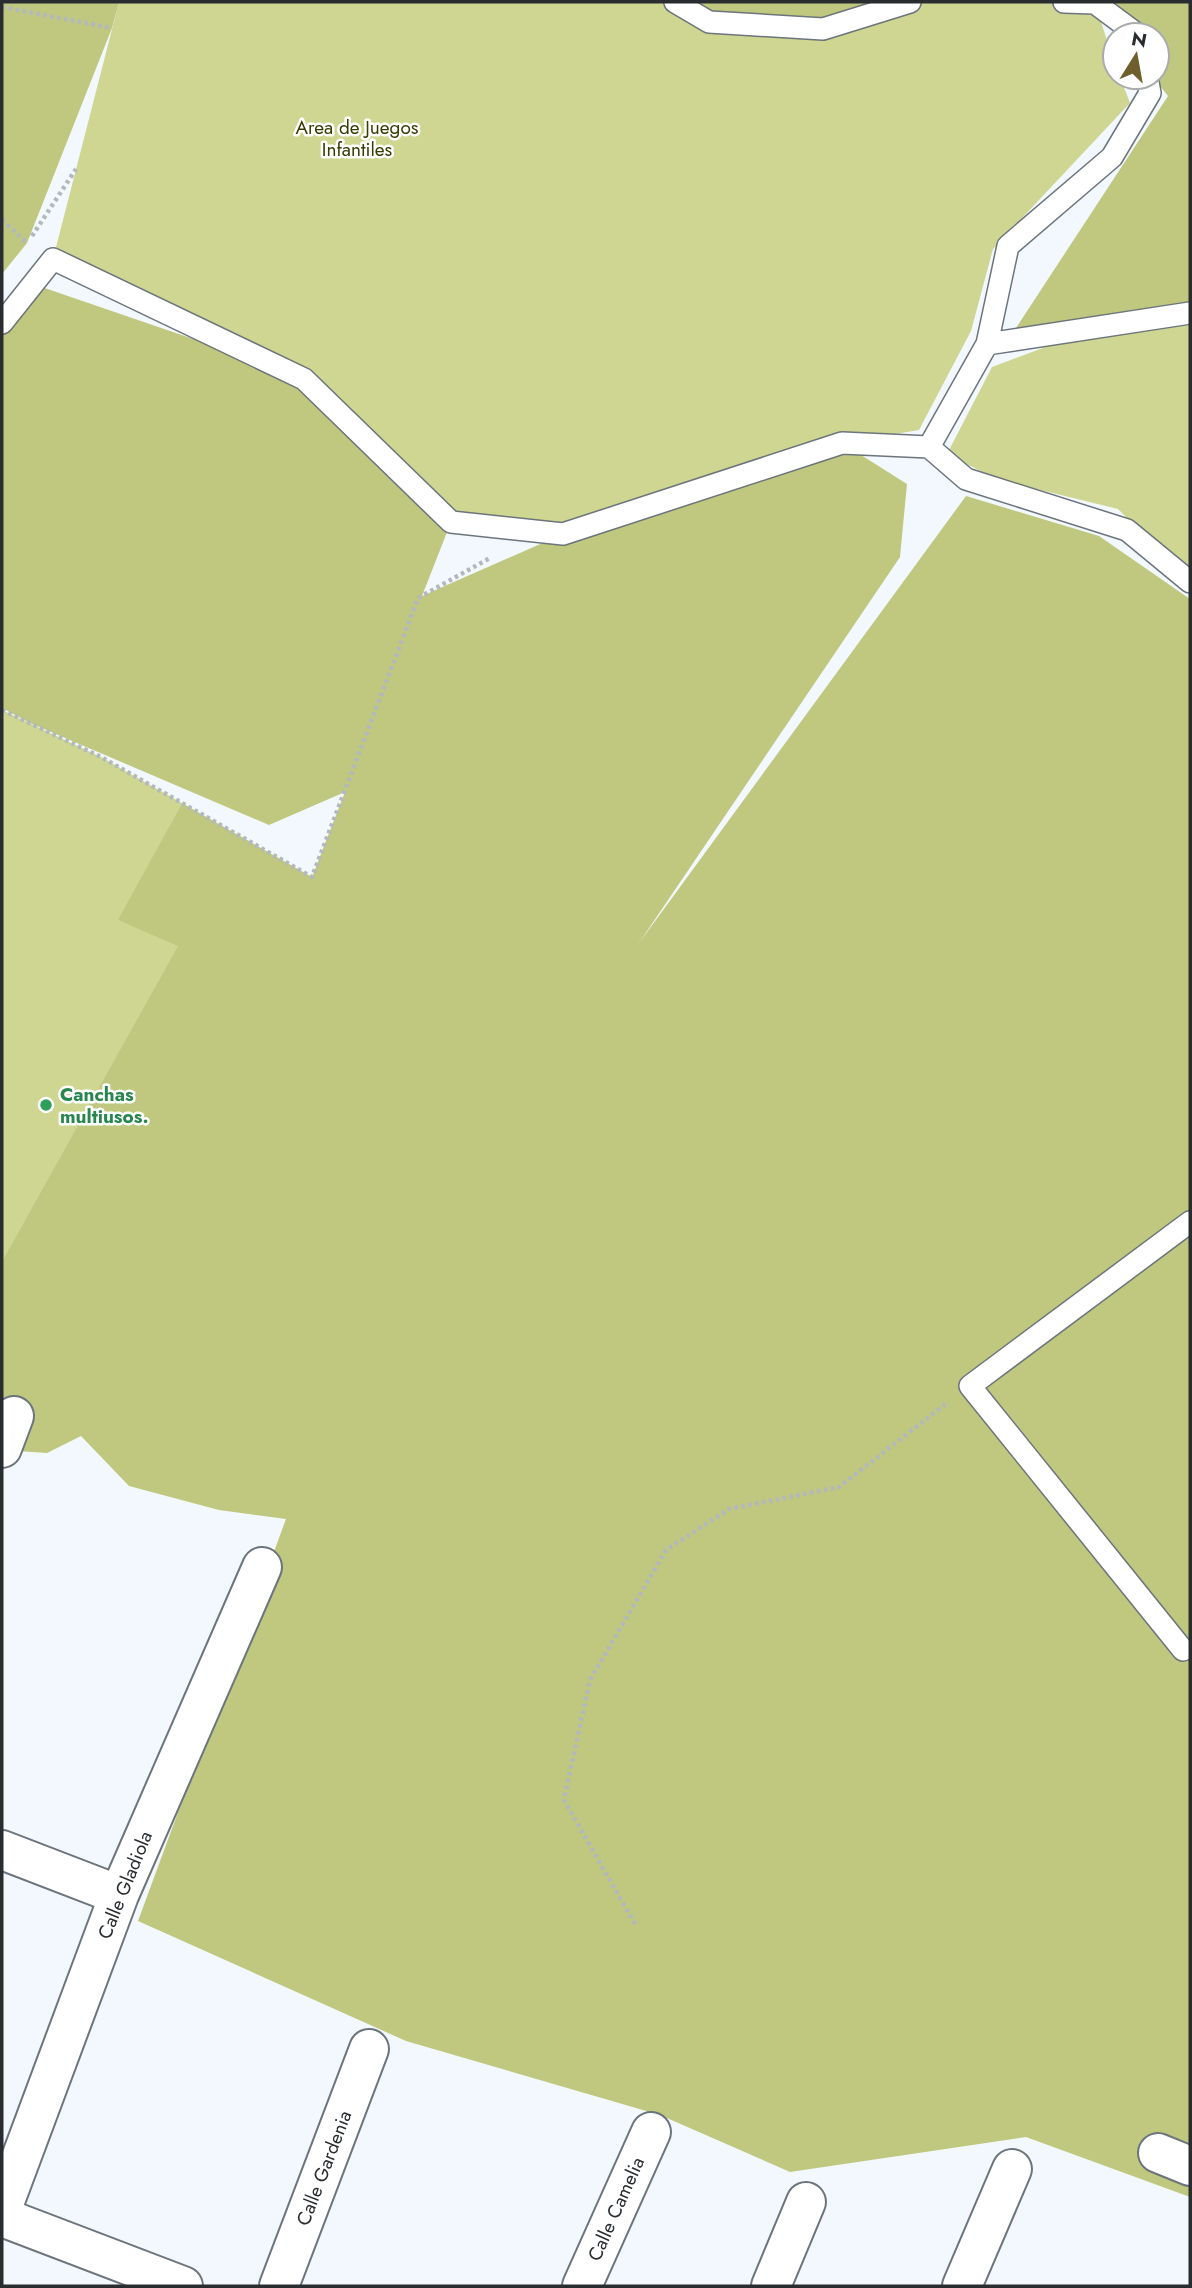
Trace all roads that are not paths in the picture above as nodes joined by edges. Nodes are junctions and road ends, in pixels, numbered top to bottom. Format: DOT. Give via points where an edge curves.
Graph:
graph roads {
  1 [pos="675,2"];
  2 [pos="910,2"];
  3 [pos="1064,2"];
  4 [pos="1119,21"];
  5 [pos="1150,91"];
  6 [pos="1190,313"];
  7 [pos="2,324"];
  8 [pos="987,344"];
  9 [pos="929,447"];
  10 [pos="1190,582"];
  11 [pos="1190,1222"];
  12 [pos="262,1567"];
  13 [pos="1183,1650"];
  14 [pos="2,1850"];
  15 [pos="120,1895"];
  16 [pos="369,2049"];
  17 [pos="651,2132"];
  18 [pos="1012,2169"];
  19 [pos="806,2203"];
  20 [pos="2,2209"];
  21 [pos="2,2217"];
  22 [pos="183,2286"];
  23 [pos="279,2286"];
  24 [pos="582,2286"];
  25 [pos="771,2286"];
  26 [pos="962,2286"];
  1 -- 2 [label="lane" via="709,22 823,29"];
  3 -- 4 [label="lane" via="1094,3"];
  5 -- 8 [label="lane" via="1112,157 1008,246"];
  6 -- 8 [label="lane"];
  7 -- 9 [label="lane" via="53,259 304,379 451,522 563,534 842,443"];
  8 -- 9 [label="lane"];
  9 -- 10 [label="lane" via="966,479 1127,530"];
  11 -- 13 [label="lane" via="970,1386"];
  12 -- 15 [label="street, Calle Gladiola"];
  14 -- 15 [label="street"];
  15 -- 20 [label="street, Calle Gladiola"];
  16 -- 23 [label="street, Calle Gardenia"];
  17 -- 24 [label="street, Calle Camelia"];
  18 -- 26 [label="street"];
  19 -- 25 [label="street"];
  21 -- 22 [label="street"];
}
